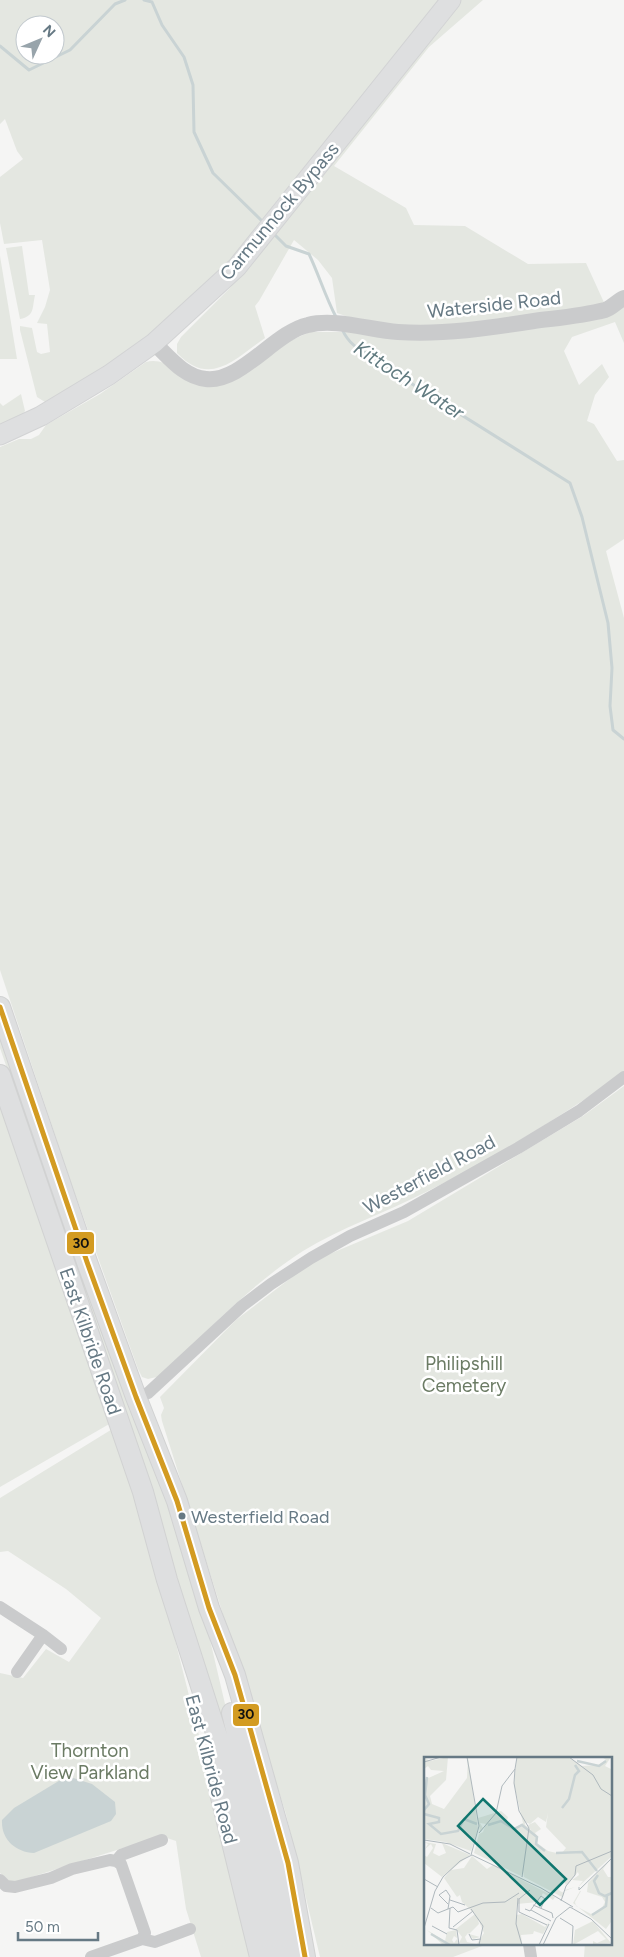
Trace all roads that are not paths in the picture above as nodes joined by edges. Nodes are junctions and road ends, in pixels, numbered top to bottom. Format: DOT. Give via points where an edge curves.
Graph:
graph roads {
  1 [pos="451,0"];
  2 [pos="624,298"];
  3 [pos="154,343"];
  4 [pos="0,435"];
  5 [pos="0,1006"];
  6 [pos="0,1075"];
  7 [pos="624,1077"];
  8 [pos="136,1397"];
  9 [pos="167,1580"];
  10 [pos="0,1607"];
  11 [pos="209,1608"];
  12 [pos="43,1635"];
  13 [pos="61,1649"];
  14 [pos="17,1672"];
  15 [pos="253,1832"];
  16 [pos="162,1840"];
  17 [pos="116,1861"];
  18 [pos="0,1880"];
  19 [pos="271,1907"];
  20 [pos="190,1929"];
  21 [pos="142,1939"];
  22 [pos="91,1957"];
  23 [pos="260,1957"];
  24 [pos="275,1957"];
  25 [pos="291,1957"];
  26 [pos="305,1957"];
  1 -- 3 [label="main road, Carmunnock Bypass" via="237,267"];
  2 -- 3 [label="street, Waterside Road" via="607,309 452,332 398,332 346,325 307,325 224,377 206,379 184,372"];
  3 -- 4 [label="main road, Carmunnock Bypass" via="41,416"];
  5 -- 8 [label="main road, East Kilbride Road"];
  6 -- 9 [label="main road, East Kilbride Road" via="132,1460"];
  7 -- 8 [label="street, Westerfield Road" via="579,1111 518,1148 404,1212 350,1236 271,1284 242,1306 148,1393"];
  8 -- 11 [label="main road, East Kilbride Road" via="177,1501"];
  9 -- 15 [label="main road, East Kilbride Road" via="224,1758"];
  9 -- 23 [label="main road, East Kilbride Road" via="192,1699 222,1801"];
  10 -- 12 [label="street"];
  11 -- 15 [label="main road, East Kilbride Road"];
  11 -- 26 [label="main road, East Kilbride Road" via="235,1675 276,1819 288,1863"];
  12 -- 13 [label="street"];
  12 -- 14 [label="street"];
  15 -- 19 [label="main road, East Kilbride Road"];
  16 -- 17 [label="street" via="121,1855"];
  17 -- 18 [label="street" via="72,1869 15,1887 6,1886"];
  17 -- 21 [label="street" via="124,1868 145,1933"];
  19 -- 24 [label="main road"];
  19 -- 25 [label="main road"];
  20 -- 21 [label="street" via="155,1942"];
  21 -- 22 [label="street"];
}
